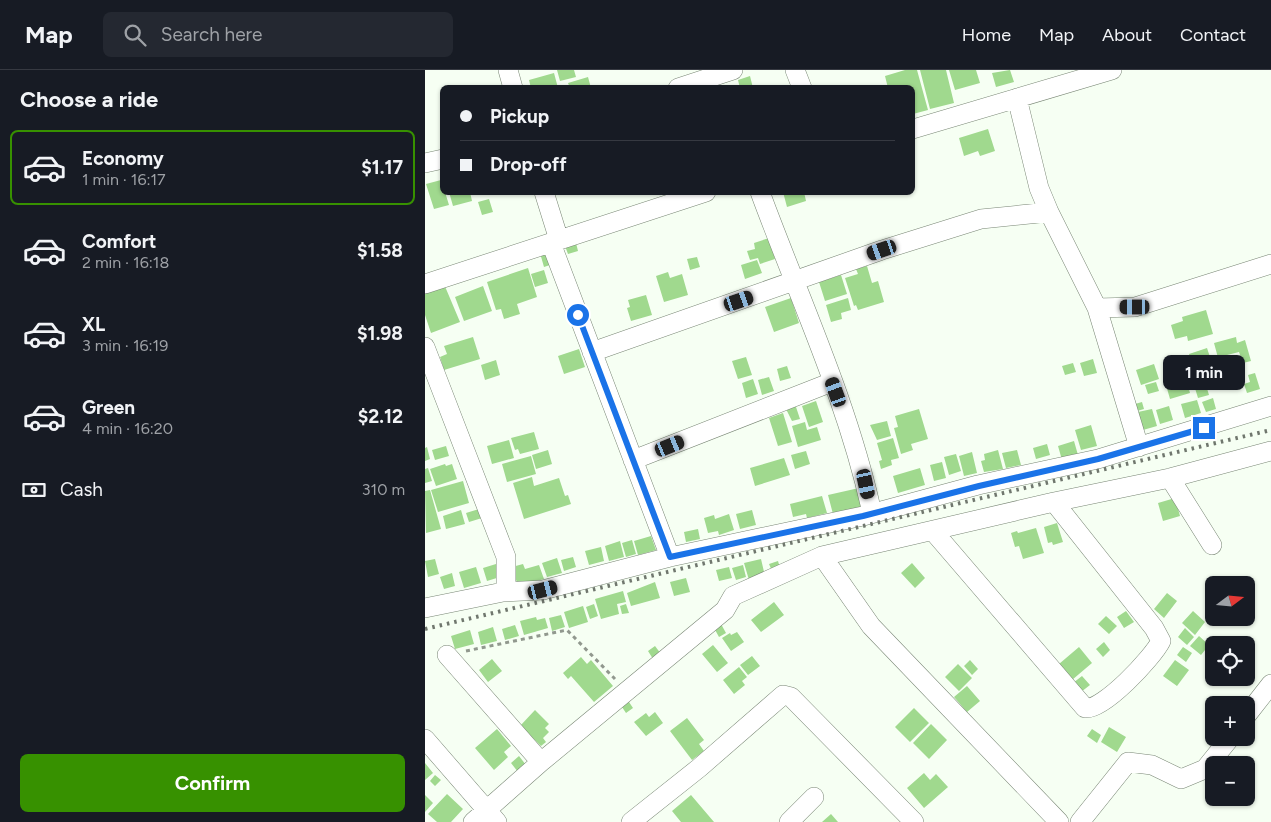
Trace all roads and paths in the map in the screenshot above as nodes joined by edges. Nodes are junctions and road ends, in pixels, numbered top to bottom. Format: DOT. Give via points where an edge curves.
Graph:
graph roads {
  1 [pos="508,70"];
  2 [pos="733,70"];
  3 [pos="795,70"];
  4 [pos="1111,70"];
  5 [pos="512,85"];
  6 [pos="687,85"];
  7 [pos="801,85"];
  8 [pos="1017,98"];
  9 [pos="915,128"];
  10 [pos="440,160"];
  11 [pos="425,163"];
  12 [pos="546,195"];
  13 [pos="697,195"];
  14 [pos="761,195"];
  15 [pos="1049,212"];
  16 [pos="555,242"];
  17 [pos="1271,264"];
  18 [pos="794,282"];
  19 [pos="425,284"];
  20 [pos="1097,308"];
  21 [pos="425,347"];
  22 [pos="592,352"];
  23 [pos="832,382"];
  24 [pos="1271,406"];
  25 [pos="1139,447"];
  26 [pos="1271,451"];
  27 [pos="633,460"];
  28 [pos="1170,478"];
  29 [pos="1054,502"];
  30 [pos="872,513"];
  31 [pos="933,531"];
  32 [pos="1212,546"];
  33 [pos="822,556"];
  34 [pos="670,557"];
  35 [pos="506,592"];
  36 [pos="425,608"];
  37 [pos="447,655"];
  38 [pos="1271,684"];
  39 [pos="626,693"];
  40 [pos="1255,704"];
  41 [pos="425,739"];
  42 [pos="1223,746"];
  43 [pos="541,762"];
  44 [pos="815,797"];
  45 [pos="485,818"];
  46 [pos="631,822"];
  47 [pos="789,822"];
  48 [pos="914,822"];
  49 [pos="1059,822"];
  50 [pos="1080,822"];
  1 -- 5 [label="street"];
  2 -- 6 [label="street"];
  3 -- 7 [label="street"];
  4 -- 8 [label="street"];
  8 -- 9 [label="street"];
  8 -- 15 [label="street" via="1039,188"];
  10 -- 11 [label="street"];
  12 -- 16 [label="street"];
  13 -- 16 [label="street"];
  14 -- 18 [label="street"];
  15 -- 18 [label="street" via="981,219"];
  15 -- 20 [label="street"];
  16 -- 19 [label="street"];
  16 -- 22 [label="street"];
  17 -- 20 [label="street" via="1135,307"];
  18 -- 22 [label="street"];
  18 -- 23 [label="street"];
  20 -- 25 [label="street"];
  21 -- 35 [label="street" via="506,557"];
  22 -- 27 [label="street"];
  23 -- 27 [label="street"];
  23 -- 30 [label="street" via="866,484"];
  24 -- 25 [label="street"];
  25 -- 30 [label="street"];
  26 -- 28 [label="street"];
  27 -- 34 [label="street"];
  28 -- 29 [label="street"];
  28 -- 32 [label="street"];
  29 -- 31 [label="street"];
  29 -- 31 [label="street" via="1161,641 1155,652 1102,704 1091,709 1085,708"];
  30 -- 34 [label="street"];
  31 -- 33 [label="street"];
  33 -- 39 [label="street" via="733,596 725,610"];
  33 -- 49 [label="street" via="871,626"];
  34 -- 35 [label="street" via="543,590"];
  35 -- 36 [label="street"];
  37 -- 39 [label="path" via="567,630"];
  37 -- 43 [label="street"];
  38 -- 40 [label="street"];
  39 -- 43 [label="street"];
  41 -- 45 [label="street"];
  42 -- 50 [label="street" via="1205,769 1181,779 1152,766 1128,762"];
  43 -- 45 [label="street"];
  44 -- 47 [label="street"];
  46 -- 48 [label="street" via="783,695 791,697"];
}
